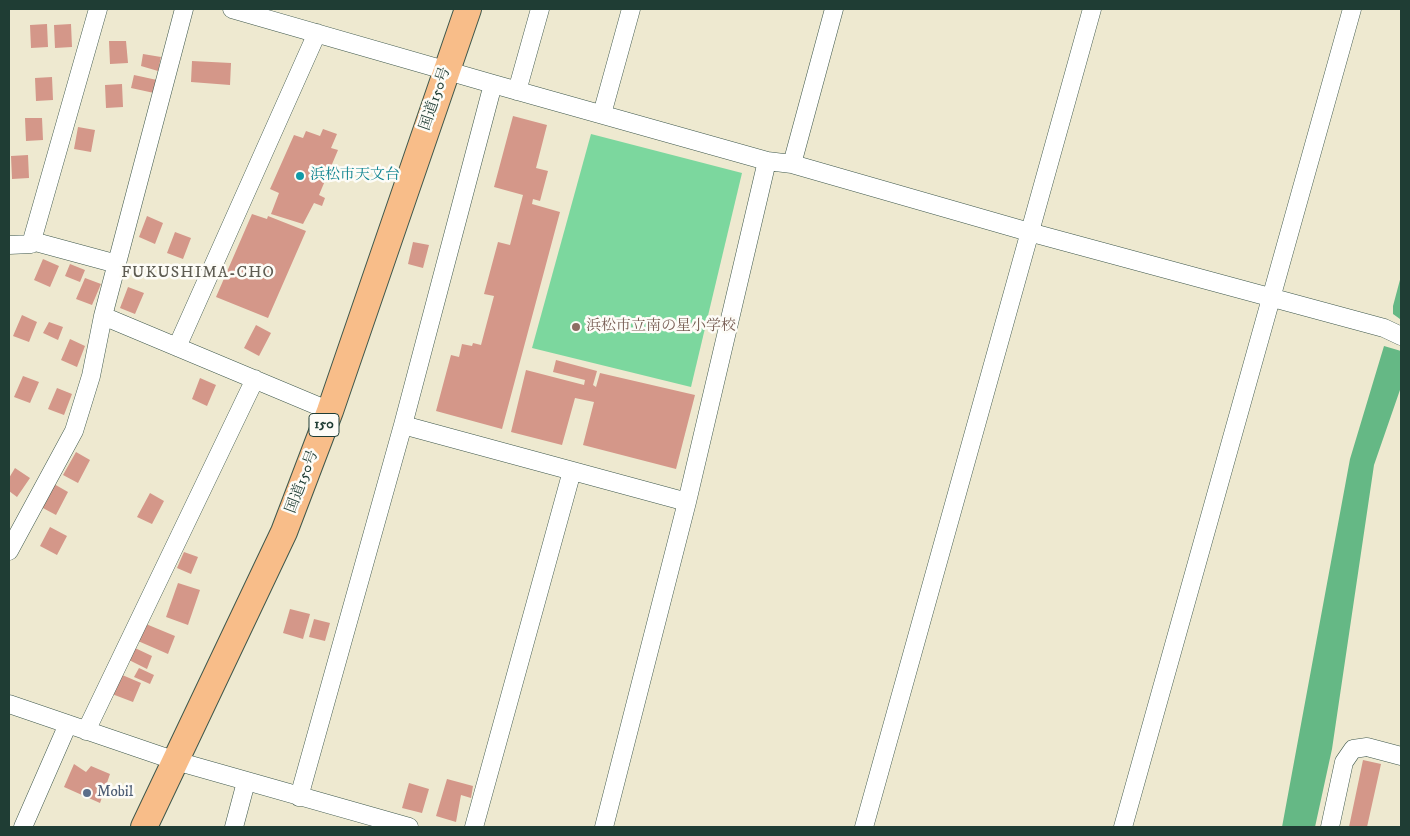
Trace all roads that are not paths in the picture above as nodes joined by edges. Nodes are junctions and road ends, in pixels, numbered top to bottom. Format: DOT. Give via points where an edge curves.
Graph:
graph roads {
  1 [pos="98,9"];
  2 [pos="184,9"];
  3 [pos="232,9"];
  4 [pos="468,9"];
  5 [pos="540,9"];
  6 [pos="631,9"];
  7 [pos="834,9"];
  8 [pos="1092,9"];
  9 [pos="1352,9"];
  10 [pos="317,33"];
  11 [pos="446,70"];
  12 [pos="493,84"];
  13 [pos="517,91"];
  14 [pos="602,114"];
  15 [pos="767,160"];
  16 [pos="792,164"];
  17 [pos="1029,232"];
  18 [pos="32,241"];
  19 [pos="9,245"];
  20 [pos="117,264"];
  21 [pos="1271,298"];
  22 [pos="103,316"];
  23 [pos="1401,336"];
  24 [pos="177,347"];
  25 [pos="255,379"];
  26 [pos="330,410"];
  27 [pos="403,425"];
  28 [pos="572,471"];
  29 [pos="687,502"];
  30 [pos="9,551"];
  31 [pos="9,704"];
  32 [pos="68,724"];
  33 [pos="86,731"];
  34 [pos="1401,756"];
  35 [pos="176,761"];
  36 [pos="246,782"];
  37 [pos="299,796"];
  38 [pos="23,827"];
  39 [pos="144,827"];
  40 [pos="234,827"];
  41 [pos="409,827"];
  42 [pos="474,827"];
  43 [pos="604,827"];
  44 [pos="864,827"];
  45 [pos="1123,827"];
  46 [pos="1330,827"];
  1 -- 18 [label="street"];
  2 -- 20 [label="street"];
  3 -- 10 [label="street"];
  4 -- 11 [label="highway, 国道150号 / 150"];
  5 -- 13 [label="street"];
  6 -- 14 [label="street"];
  7 -- 16 [label="street"];
  8 -- 17 [label="street"];
  9 -- 21 [label="street"];
  10 -- 11 [label="street"];
  10 -- 24 [label="street"];
  11 -- 12 [label="street"];
  11 -- 26 [label="highway, 国道150号 / 150"];
  12 -- 13 [label="street"];
  12 -- 27 [label="street"];
  13 -- 14 [label="street"];
  14 -- 15 [label="street"];
  15 -- 16 [label="street"];
  15 -- 29 [label="street"];
  16 -- 17 [label="street"];
  17 -- 21 [label="street"];
  17 -- 44 [label="street"];
  18 -- 19 [label="street" via="31,244"];
  18 -- 20 [label="street"];
  20 -- 22 [label="street"];
  21 -- 23 [label="street" via="1384,328"];
  21 -- 45 [label="street"];
  22 -- 24 [label="street"];
  22 -- 30 [label="street" via="91,376 74,431"];
  24 -- 25 [label="street"];
  25 -- 26 [label="street"];
  25 -- 33 [label="street"];
  26 -- 35 [label="highway, 国道150号 / 150" via="284,532"];
  27 -- 28 [label="street"];
  27 -- 37 [label="street"];
  28 -- 29 [label="street"];
  28 -- 42 [label="street"];
  29 -- 43 [label="street"];
  31 -- 32 [label="street"];
  32 -- 33 [label="street"];
  32 -- 38 [label="street"];
  33 -- 35 [label="street"];
  34 -- 46 [label="street" via="1367,747 1353,748 1344,762"];
  35 -- 36 [label="street"];
  35 -- 39 [label="highway, 国道150号 / 150"];
  36 -- 37 [label="street"];
  36 -- 40 [label="street"];
  37 -- 41 [label="street"];
}
